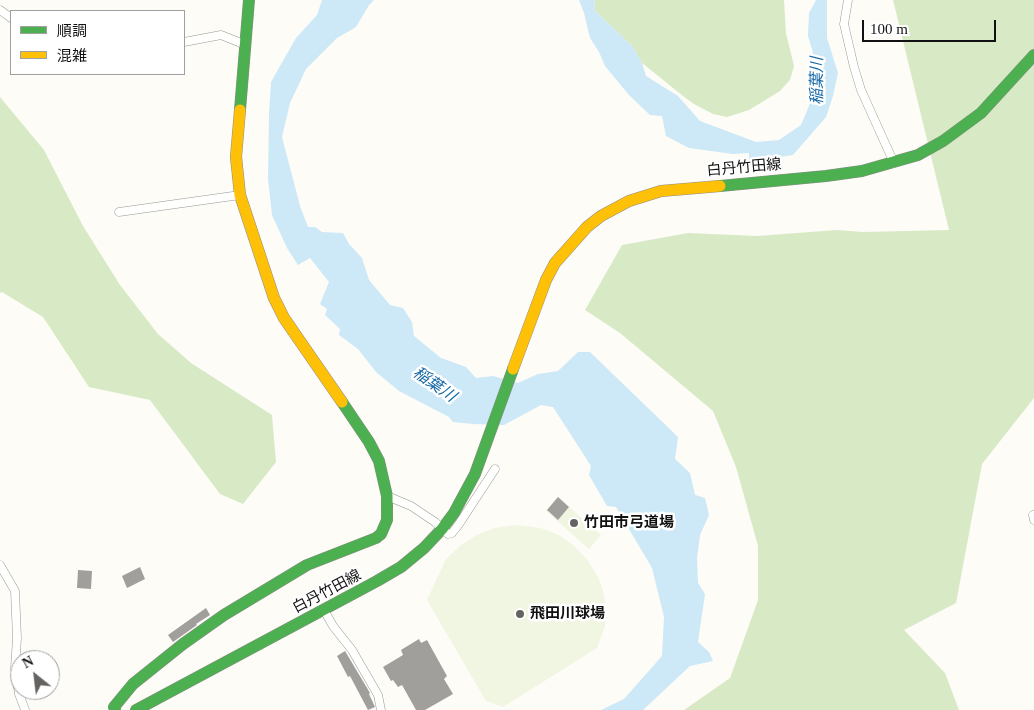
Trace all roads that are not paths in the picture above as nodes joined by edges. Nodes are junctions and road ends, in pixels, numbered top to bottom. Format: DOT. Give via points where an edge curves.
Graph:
graph roads {
  1 [pos="249,0"];
  2 [pos="848,0"];
  3 [pos="185,42"];
  4 [pos="246,45"];
  5 [pos="1034,55"];
  6 [pos="894,163"];
  7 [pos="240,195"];
  8 [pos="119,212"];
  9 [pos="495,469"];
  10 [pos="387,496"];
  11 [pos="442,529"];
  12 [pos="0,565"];
  13 [pos="324,610"];
  14 [pos="25,710"];
  15 [pos="115,710"];
  16 [pos="136,710"];
  17 [pos="381,710"];
  1 -- 4 [label="main road"];
  2 -- 6 [label="street" via="844,24 854,66"];
  3 -- 4 [label="street" via="220,35"];
  4 -- 7 [label="main road" via="236,157"];
  5 -- 6 [label="main road, 白丹竹田線" via="981,113 962,128 918,155"];
  6 -- 11 [label="main road, 白丹竹田線" via="826,176 662,192 629,201 587,227 555,263 539,296 475,474"];
  7 -- 8 [label="street"];
  7 -- 10 [label="main road" via="274,298 284,318 369,442 379,461"];
  9 -- 11 [label="street" via="457,528 448,534"];
  10 -- 11 [label="street" via="412,506"];
  10 -- 15 [label="main road" via="387,520 379,536 307,565 224,615 158,662 121,697"];
  11 -- 13 [label="main road, 白丹竹田線" via="401,567"];
  12 -- 14 [label="street" via="15,591 15,668"];
  13 -- 16 [label="main road, 白丹竹田線"];
  13 -- 17 [label="street" via="374,687"];
}
